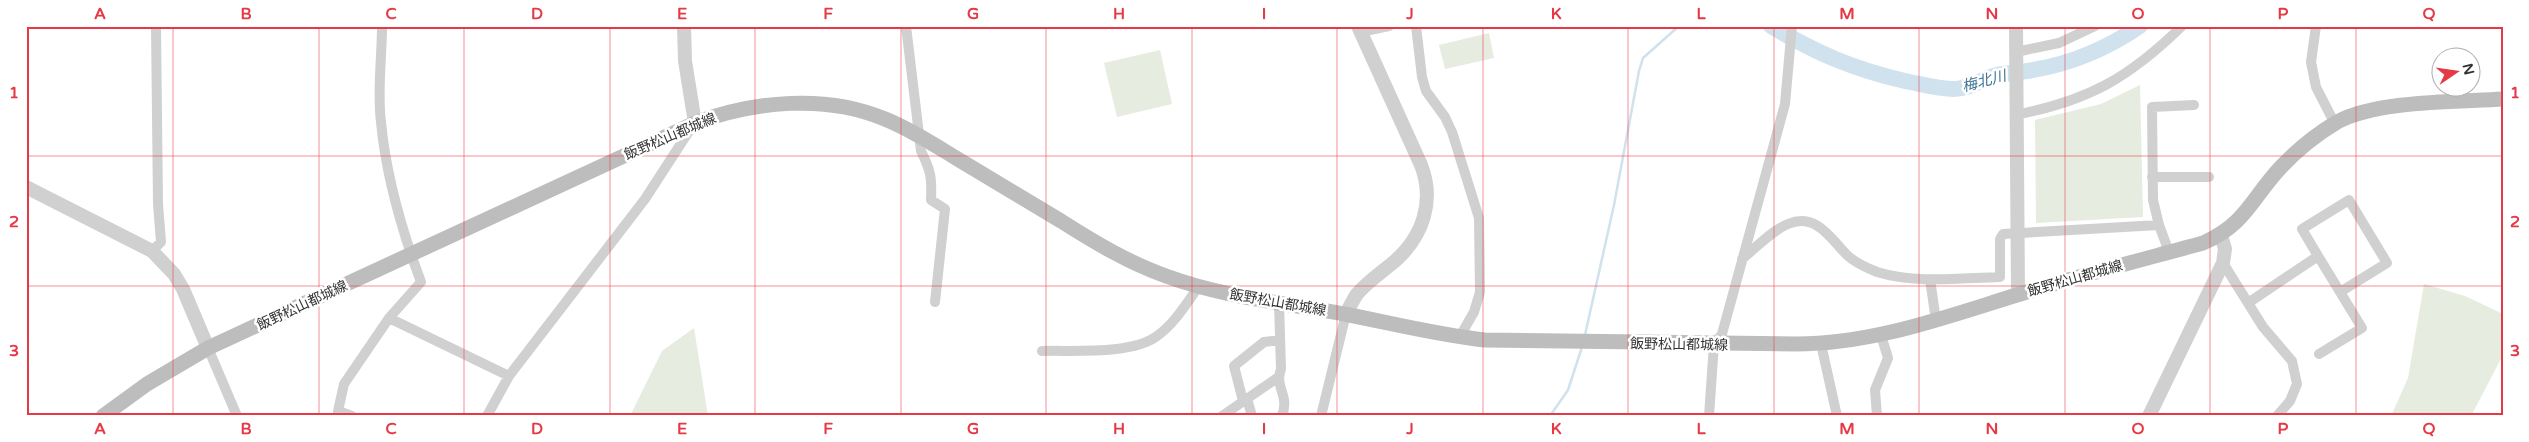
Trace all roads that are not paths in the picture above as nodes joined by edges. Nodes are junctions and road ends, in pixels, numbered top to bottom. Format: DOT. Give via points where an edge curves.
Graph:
graph roads {
  1 [pos="156,26"];
  2 [pos="382,26"];
  3 [pos="684,26"];
  4 [pos="906,26"];
  5 [pos="1389,26"];
  6 [pos="1416,26"];
  7 [pos="1792,26"];
  8 [pos="2016,26"];
  9 [pos="2095,26"];
  10 [pos="2182,26"];
  11 [pos="2316,26"];
  12 [pos="1359,29"];
  13 [pos="2016,53"];
  14 [pos="2503,99"];
  15 [pos="2194,105"];
  16 [pos="2015,115"];
  17 [pos="695,123"];
  18 [pos="2335,124"];
  19 [pos="919,135"];
  20 [pos="2209,177"];
  21 [pos="2152,178"];
  22 [pos="26,187"];
  23 [pos="2159,225"];
  24 [pos="2017,233"];
  25 [pos="2221,235"];
  26 [pos="152,251"];
  27 [pos="2169,252"];
  28 [pos="411,255"];
  29 [pos="2318,256"];
  30 [pos="1742,259"];
  31 [pos="2223,263"];
  32 [pos="1930,278"];
  33 [pos="1199,286"];
  34 [pos="2340,292"];
  35 [pos="2018,294"];
  36 [pos="935,302"];
  37 [pos="1279,303"];
  38 [pos="2248,303"];
  39 [pos="1346,314"];
  40 [pos="389,318"];
  41 [pos="1936,321"];
  42 [pos="1881,335"];
  43 [pos="1459,338"];
  44 [pos="1280,340"];
  45 [pos="1714,344"];
  46 [pos="1821,344"];
  47 [pos="208,348"];
  48 [pos="1042,351"];
  49 [pos="2319,354"];
  50 [pos="509,376"];
  51 [pos="1277,378"];
  52 [pos="1245,400"];
  53 [pos="103,416"];
  54 [pos="237,416"];
  55 [pos="352,416"];
  56 [pos="487,416"];
  57 [pos="1222,416"];
  58 [pos="1252,416"];
  59 [pos="1282,416"];
  60 [pos="1321,416"];
  61 [pos="1709,416"];
  62 [pos="1836,416"];
  63 [pos="1877,416"];
  64 [pos="2149,416"];
  65 [pos="2277,416"];
  1 -- 26 [label="street" via="161,242"];
  2 -- 28 [label="street" via="380,120"];
  3 -- 17 [label="street" via="685,61"];
  4 -- 19 [label="street"];
  5 -- 12 [label="street"];
  6 -- 43 [label="street" via="1426,91 1452,132 1480,225 1480,292 1474,312"];
  7 -- 30 [label="street" via="1785,104"];
  8 -- 13 [label="street"];
  9 -- 13 [label="street" via="2059,43"];
  10 -- 16 [label="street" via="2144,61 2106,86 2062,104"];
  11 -- 18 [label="street" via="2311,62 2316,87"];
  12 -- 39 [label="street" via="1423,170 1427,199 1426,216 1410,246 1362,290"];
  13 -- 16 [label="street"];
  14 -- 18 [label="main road, 飯野松山都城線" via="2375,110"];
  15 -- 21 [label="street" via="2152,107"];
  16 -- 24 [label="street"];
  17 -- 19 [label="main road, 飯野松山都城線" via="743,108 812,104 864,112"];
  17 -- 28 [label="main road, 飯野松山都城線"];
  17 -- 50 [label="street" via="645,199"];
  18 -- 25 [label="main road, 飯野松山都城線" via="2292,154 2238,222"];
  19 -- 33 [label="main road, 飯野松山都城線" via="1105,248 1165,276"];
  19 -- 36 [label="street" via="921,151 932,178 931,200 945,209"];
  20 -- 21 [label="street"];
  21 -- 23 [label="street"];
  22 -- 26 [label="street"];
  23 -- 24 [label="street"];
  23 -- 27 [label="street"];
  24 -- 32 [label="street" via="2003,234 2000,239 2000,277"];
  24 -- 35 [label="street"];
  25 -- 27 [label="main road, 飯野松山都城線"];
  25 -- 31 [label="street" via="2225,249"];
  26 -- 47 [label="street" via="174,274 183,289"];
  27 -- 35 [label="main road, 飯野松山都城線"];
  28 -- 40 [label="street" via="421,282"];
  28 -- 47 [label="main road, 飯野松山都城線"];
  29 -- 34 [label="street"];
  29 -- 34 [label="street" via="2302,229 2350,200 2387,263"];
  29 -- 38 [label="street"];
  30 -- 32 [label="street" via="1789,224 1801,222 1824,229 1848,256 1864,266 1896,276"];
  30 -- 45 [label="street" via="1722,334"];
  31 -- 38 [label="street"];
  31 -- 64 [label="street"];
  32 -- 41 [label="street"];
  33 -- 37 [label="main road, 飯野松山都城線"];
  33 -- 48 [label="street" via="1178,316 1156,337 1143,343 1123,348"];
  34 -- 49 [label="street" via="2362,328"];
  35 -- 41 [label="main road, 飯野松山都城線"];
  37 -- 39 [label="main road, 飯野松山都城線"];
  37 -- 44 [label="street"];
  38 -- 65 [label="street" via="2263,327 2292,361 2296,374 2290,401"];
  39 -- 43 [label="main road, 飯野松山都城線"];
  39 -- 60 [label="street"];
  40 -- 50 [label="street"];
  40 -- 55 [label="street" via="344,384 338,411"];
  41 -- 42 [label="main road, 飯野松山都城線"];
  42 -- 46 [label="main road, 飯野松山都城線"];
  42 -- 63 [label="street" via="1888,358 1875,390"];
  43 -- 45 [label="main road, 飯野松山都城線"];
  44 -- 51 [label="street" via="1281,369"];
  44 -- 52 [label="street" via="1264,342 1234,366"];
  45 -- 46 [label="main road, 飯野松山都城線"];
  45 -- 61 [label="street"];
  46 -- 62 [label="street"];
  47 -- 53 [label="main road, 飯野松山都城線" via="147,384"];
  47 -- 54 [label="street"];
  50 -- 56 [label="street"];
  51 -- 52 [label="street"];
  51 -- 59 [label="street" via="1286,405"];
  52 -- 57 [label="street"];
  52 -- 58 [label="street"];
}
